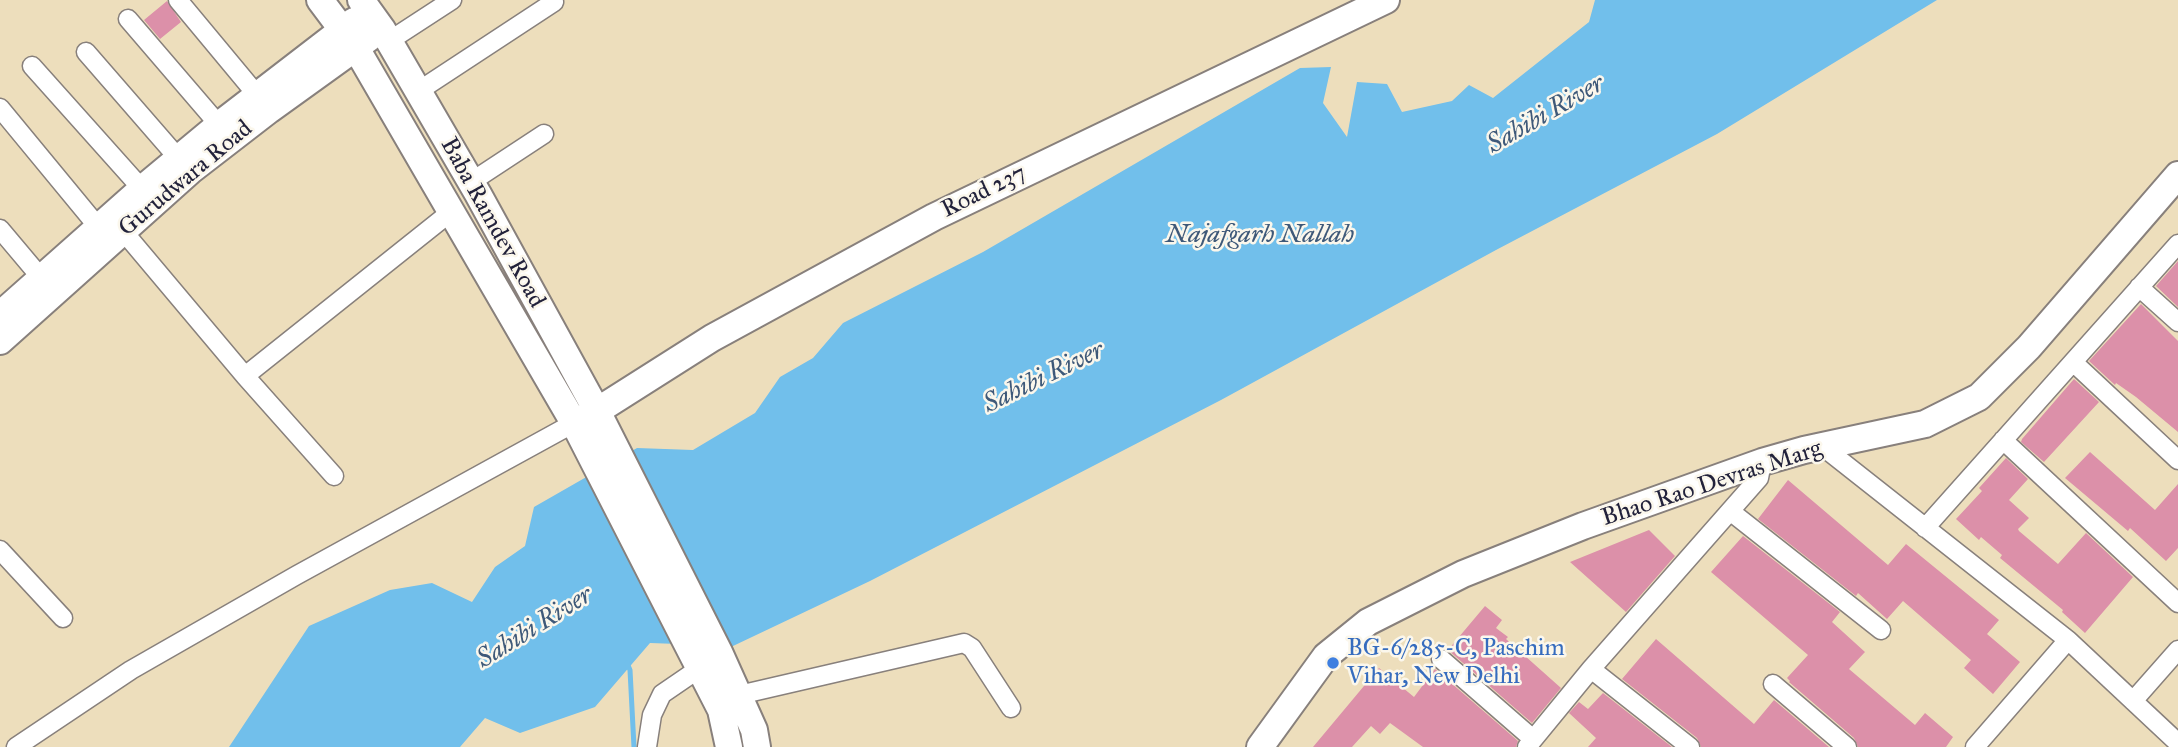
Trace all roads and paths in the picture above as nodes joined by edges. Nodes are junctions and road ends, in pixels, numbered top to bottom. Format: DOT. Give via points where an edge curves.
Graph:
graph roads {
  1 [pos="178,0"];
  2 [pos="320,0"];
  3 [pos="452,0"];
  4 [pos="1386,0"];
  5 [pos="554,2"];
  6 [pos="128,19"];
  7 [pos="375,20"];
  8 [pos="349,39"];
  9 [pos="86,51"];
  10 [pos="33,66"];
  11 [pos="417,92"];
  12 [pos="257,95"];
  13 [pos="0,108"];
  14 [pos="219,125"];
  15 [pos="544,134"];
  16 [pos="179,159"];
  17 [pos="2178,175"];
  18 [pos="471,182"];
  19 [pos="142,190"];
  20 [pos="452,211"];
  21 [pos="0,229"];
  22 [pos="111,230"];
  23 [pos="2178,244"];
  24 [pos="48,286"];
  25 [pos="2140,287"];
  26 [pos="0,315"];
  27 [pos="2178,322"];
  28 [pos="0,341"];
  29 [pos="2073,362"];
  30 [pos="245,376"];
  31 [pos="597,411"];
  32 [pos="573,423"];
  33 [pos="2003,440"];
  34 [pos="1822,446"];
  35 [pos="605,456"];
  36 [pos="2178,460"];
  37 [pos="1762,462"];
  38 [pos="334,476"];
  39 [pos="1730,511"];
  40 [pos="1925,528"];
  41 [pos="0,550"];
  42 [pos="2178,603"];
  43 [pos="63,618"];
  44 [pos="1881,629"];
  45 [pos="2067,640"];
  46 [pos="2178,650"];
  47 [pos="1441,659"];
  48 [pos="708,662"];
  49 [pos="1591,669"];
  50 [pos="1773,684"];
  51 [pos="738,695"];
  52 [pos="2133,701"];
  53 [pos="1011,708"];
  54 [pos="1530,743"];
  55 [pos="2178,743"];
  56 [pos="16,747"];
  57 [pos="647,747"];
  58 [pos="729,747"];
  59 [pos="757,747"];
  60 [pos="1260,747"];
  61 [pos="1690,747"];
  62 [pos="1847,747"];
  63 [pos="1975,747"];
  1 -- 12 [label="street"];
  2 -- 8 [label="street"];
  3 -- 7 [label="street"];
  4 -- 31 [label="street, Road 237" via="934,217 712,338"];
  5 -- 11 [label="street"];
  6 -- 14 [label="street"];
  7 -- 8 [label="street, Gurudwara Road"];
  7 -- 11 [label="street, Baba Ramdev Road"];
  8 -- 12 [label="street, Gurudwara Road"];
  8 -- 20 [label="street"];
  8 -- 22 [label="street, Gurudwara Road" via="190,172"];
  9 -- 16 [label="street"];
  10 -- 19 [label="street"];
  11 -- 18 [label="street, Baba Ramdev Road"];
  12 -- 14 [label="street, Gurudwara Road"];
  13 -- 22 [label="street"];
  14 -- 16 [label="street, Gurudwara Road"];
  15 -- 18 [label="street"];
  16 -- 19 [label="street, Gurudwara Road"];
  17 -- 34 [label="street, Bhao Rao Devras Marg" via="2029,347 1979,397 1925,424"];
  18 -- 31 [label="street, Baba Ramdev Road"];
  19 -- 22 [label="street, Gurudwara Road"];
  20 -- 30 [label="street"];
  20 -- 32 [label="street"];
  21 -- 24 [label="street"];
  22 -- 24 [label="street, Gurudwara Road"];
  22 -- 30 [label="street"];
  23 -- 25 [label="street"];
  24 -- 26 [label="street, Gurudwara Road"];
  24 -- 28 [label="street, Gurudwara Road"];
  25 -- 27 [label="street"];
  25 -- 29 [label="street"];
  29 -- 33 [label="street"];
  29 -- 36 [label="street"];
  30 -- 38 [label="street"];
  31 -- 32 [label="street, Road 237"];
  31 -- 35 [label="street, Baba Ramdev Road"];
  32 -- 35 [label="street"];
  32 -- 56 [label="street" via="143,664"];
  33 -- 40 [label="street"];
  33 -- 42 [label="street"];
  34 -- 37 [label="street, Bhao Rao Devras Marg"];
  34 -- 40 [label="street"];
  35 -- 48 [label="street"];
  37 -- 39 [label="street" via="1759,478"];
  37 -- 60 [label="street, Bhao Rao Devras Marg" via="1463,573 1368,622 1326,656"];
  39 -- 44 [label="street"];
  39 -- 49 [label="street"];
  40 -- 45 [label="street"];
  41 -- 43 [label="street"];
  45 -- 52 [label="street"];
  45 -- 63 [label="street"];
  46 -- 52 [label="street"];
  47 -- 54 [label="street"];
  48 -- 51 [label="street"];
  48 -- 57 [label="street" via="662,694 652,715"];
  48 -- 58 [label="street"];
  49 -- 54 [label="street"];
  49 -- 61 [label="street"];
  50 -- 62 [label="street"];
  51 -- 53 [label="street" via="964,643 972,648"];
  51 -- 59 [label="street"];
  52 -- 55 [label="street"];
}
